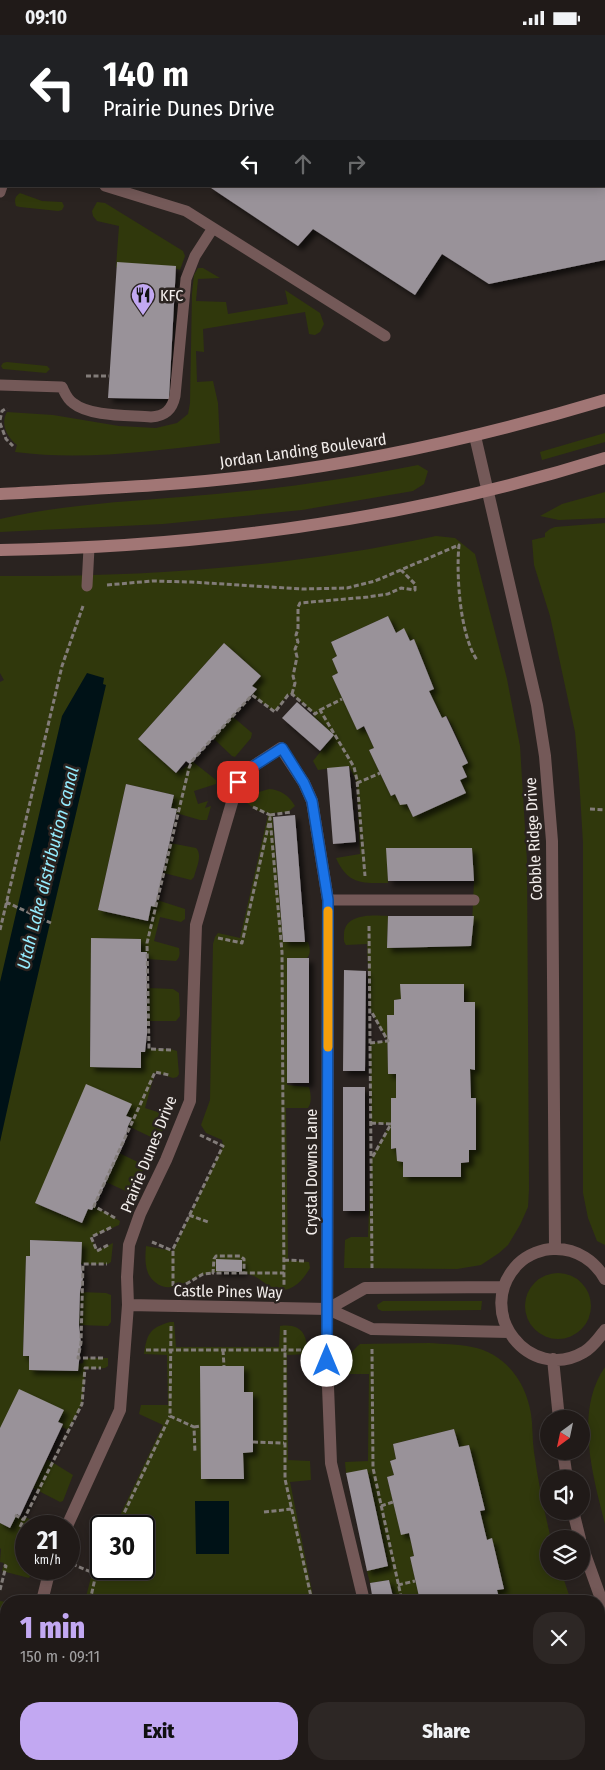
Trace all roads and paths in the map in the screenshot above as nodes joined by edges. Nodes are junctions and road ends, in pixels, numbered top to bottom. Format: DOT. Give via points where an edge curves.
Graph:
graph roads {
  1 [pos="108,187"];
  2 [pos="213,228"];
  3 [pos="385,336"];
  4 [pos="86,376"];
  5 [pos="109,376"];
  6 [pos="0,385"];
  7 [pos="605,400"];
  8 [pos="0,423"];
  9 [pos="475,436"];
  10 [pos="13,446"];
  11 [pos="605,458"];
  12 [pos="488,491"];
  13 [pos="0,493"];
  14 [pos="89,548"];
  15 [pos="0,551"];
  16 [pos="400,570"];
  17 [pos="86,586"];
  18 [pos="477,659"];
  19 [pos="292,694"];
  20 [pos="342,699"];
  21 [pos="320,710"];
  22 [pos="282,748"];
  23 [pos="380,773"];
  24 [pos="357,783"];
  25 [pos="247,803"];
  26 [pos="590,809"];
  27 [pos="605,810"];
  28 [pos="294,811"];
  29 [pos="270,817"];
  30 [pos="365,876"];
  31 [pos="328,900"];
  32 [pos="474,900"];
  33 [pos="6,902"];
  34 [pos="51,923"];
  35 [pos="370,926"];
  36 [pos="0,930"];
  37 [pos="215,937"];
  38 [pos="370,1009"];
  39 [pos="370,1043"];
  40 [pos="177,1051"];
  41 [pos="177,1077"];
  42 [pos="371,1123"];
  43 [pos="200,1135"];
  44 [pos="371,1159"];
  45 [pos="189,1215"];
  46 [pos="208,1222"];
  47 [pos="151,1241"];
  48 [pos="113,1243"];
  49 [pos="555,1249"];
  50 [pos="173,1251"];
  51 [pos="284,1260"];
  52 [pos="111,1262"];
  53 [pos="309,1262"];
  54 [pos="372,1269"];
  55 [pos="213,1273"];
  56 [pos="244,1273"];
  57 [pos="284,1273"];
  58 [pos="605,1279"];
  59 [pos="284,1285"];
  60 [pos="503,1287"];
  61 [pos="128,1305"];
  62 [pos="328,1309"];
  63 [pos="171,1325"];
  64 [pos="285,1325"];
  65 [pos="605,1330"];
  66 [pos="509,1332"];
  67 [pos="372,1344"];
  68 [pos="145,1350"];
  69 [pos="171,1350"];
  70 [pos="223,1350"];
  71 [pos="285,1350"];
  72 [pos="303,1350"];
  73 [pos="108,1358"];
  74 [pos="552,1359"];
  75 [pos="224,1366"];
  76 [pos="106,1368"];
  77 [pos="558,1410"];
  78 [pos="170,1416"];
  79 [pos="200,1426"];
  80 [pos="194,1427"];
  81 [pos="253,1442"];
  82 [pos="284,1443"];
  83 [pos="195,1453"];
  84 [pos="393,1503"];
  85 [pos="381,1506"];
  86 [pos="292,1509"];
  87 [pos="264,1512"];
  88 [pos="26,1515"];
  89 [pos="72,1515"];
  90 [pos="123,1515"];
  91 [pos="4,1565"];
  92 [pos="590,1568"];
  93 [pos="47,1580"];
  94 [pos="95,1580"];
  95 [pos="415,1581"];
  96 [pos="398,1585"];
  97 [pos="0,1590"];
  98 [pos="44,1595"];
  99 [pos="91,1595"];
  100 [pos="311,1595"];
  101 [pos="363,1595"];
  102 [pos="400,1595"];
  103 [pos="600,1595"];
  1 -- 2 [label="lane" via="186,211"];
  2 -- 3 [label="lane"];
  2 -- 6 [label="lane" via="195,255 186,279 173,406 167,412 151,417 101,413 74,404 62,387"];
  4 -- 5 [label="path"];
  7 -- 9 [label="main road, Jordan Landing Boulevard"];
  8 -- 10 [label="path" via="6,439"];
  9 -- 12 [label="street, Cobble Ridge Drive"];
  9 -- 13 [label="main road, Jordan Landing Boulevard" via="260,475"];
  11 -- 12 [label="main road"];
  12 -- 14 [label="main road" via="299,527"];
  12 -- 49 [label="street, Cobble Ridge Drive" via="537,705 550,801"];
  14 -- 15 [label="main road"];
  14 -- 17 [label="lane"];
  16 -- 17 [label="path" via="347,588 302,589 152,581"];
  16 -- 18 [label="path" via="459,545 465,631"];
  16 -- 19 [label="path" via="415,584 415,590 401,588 368,597 300,603"];
  17 -- 33 [label="path" via="81,613 62,665"];
  19 -- 21 [label="path" via="315,714"];
  19 -- 40 [label="path" via="275,712 252,695 190,764 148,943 149,1049"];
  20 -- 21 [label="path"];
  21 -- 24 [label="path" via="354,767"];
  22 -- 31 [label="street, Crystal Downs Lane" via="312,801"];
  22 -- 61 [label="street, Prairie Dunes Drive" via="246,771 238,782 203,899 196,925 190,1101 129,1245"];
  23 -- 24 [label="path"];
  24 -- 30 [label="path"];
  25 -- 29 [label="path"];
  26 -- 27 [label="path"];
  28 -- 29 [label="path"];
  29 -- 37 [label="path" via="242,943"];
  29 -- 51 [label="path" via="282,952"];
  31 -- 32 [label="lane"];
  31 -- 62 [label="street, Crystal Downs Lane"];
  33 -- 34 [label="path"];
  33 -- 36 [label="path"];
  35 -- 38 [label="path"];
  38 -- 39 [label="path"];
  38 -- 39 [label="path" via="388,1041"];
  39 -- 42 [label="path"];
  41 -- 48 [label="path" via="155,1072 94,1206 119,1223 91,1237 97,1251"];
  42 -- 44 [label="path"];
  42 -- 44 [label="path" via="391,1124"];
  43 -- 45 [label="path" via="223,1146"];
  44 -- 54 [label="path"];
  45 -- 46 [label="path"];
  45 -- 50 [label="path"];
  47 -- 50 [label="path"];
  49 -- 58 [label="street" via="586,1257"];
  49 -- 60 [label="street" via="538,1251 521,1261 511,1271"];
  50 -- 55 [label="path" via="173,1286"];
  51 -- 53 [label="path"];
  51 -- 57 [label="path"];
  52 -- 73 [label="path" via="83,1264 78,1358"];
  55 -- 56 [label="path"];
  55 -- 56 [label="path" via="216,1256 240,1256 244,1259"];
  56 -- 57 [label="path"];
  57 -- 59 [label="path"];
  60 -- 62 [label="street" via="365,1288"];
  60 -- 66 [label="street" via="500,1303"];
  61 -- 62 [label="street, Castle Pines Way"];
  61 -- 89 [label="street, Prairie Dunes Drive" via="120,1410"];
  62 -- 66 [label="street, Castle Pines Way" via="372,1329"];
  62 -- 101 [label="street, Crystal Downs Lane" via="331,1463"];
  63 -- 69 [label="path"];
  64 -- 71 [label="path"];
  65 -- 74 [label="street" via="583,1353"];
  66 -- 74 [label="street" via="522,1348"];
  67 -- 85 [label="path" via="373,1469"];
  68 -- 69 [label="path"];
  69 -- 70 [label="path"];
  69 -- 78 [label="path"];
  70 -- 71 [label="path"];
  70 -- 75 [label="path"];
  71 -- 72 [label="path"];
  71 -- 82 [label="path"];
  74 -- 77 [label="street"];
  76 -- 88 [label="path" via="85,1368 82,1404"];
  78 -- 80 [label="path"];
  78 -- 90 [label="path"];
  79 -- 80 [label="path"];
  80 -- 83 [label="path"];
  81 -- 82 [label="path"];
  82 -- 86 [label="path" via="285,1479"];
  84 -- 85 [label="path"];
  85 -- 96 [label="path"];
  86 -- 87 [label="path"];
  86 -- 100 [label="path"];
  91 -- 97 [label="path"];
  92 -- 103 [label="street"];
  93 -- 98 [label="street"];
  94 -- 99 [label="path"];
  95 -- 96 [label="path"];
  96 -- 102 [label="path"];
}
